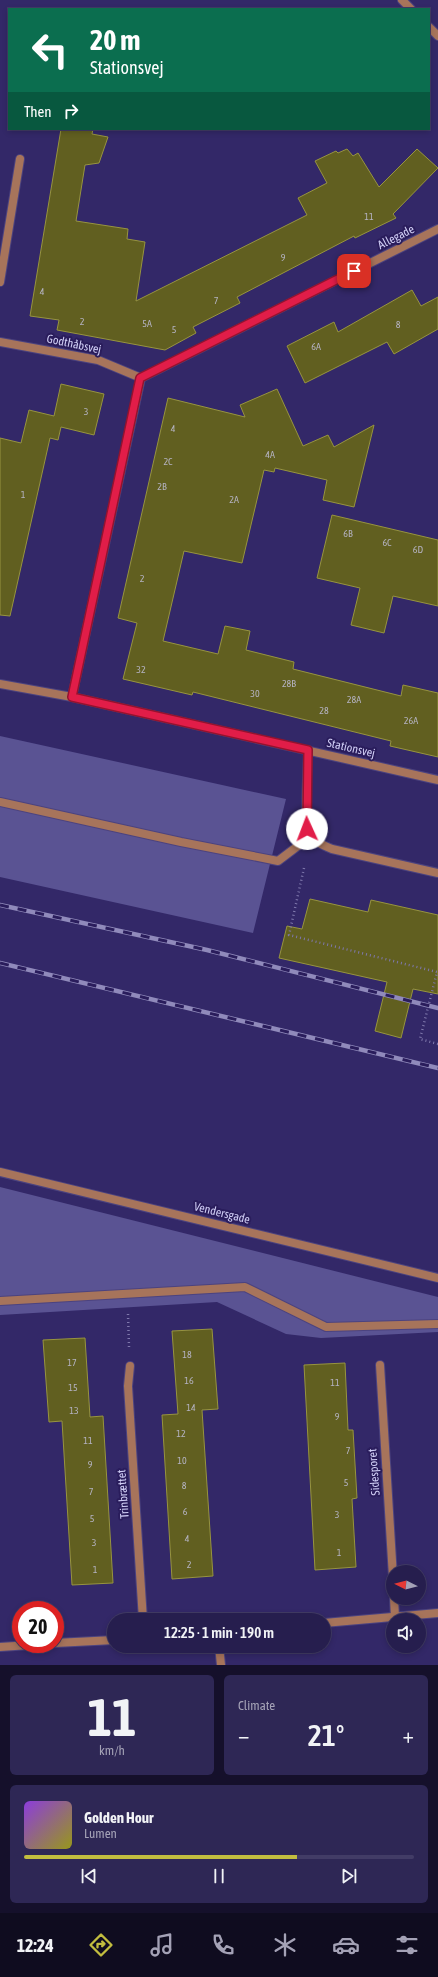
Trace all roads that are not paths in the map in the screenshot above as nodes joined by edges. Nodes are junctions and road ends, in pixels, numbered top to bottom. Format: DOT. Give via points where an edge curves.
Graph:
graph roads {
  1 [pos="402,0"];
  2 [pos="410,8"];
  3 [pos="430,28"];
  4 [pos="438,36"];
  5 [pos="20,160"];
  6 [pos="438,229"];
  7 [pos="0,282"];
  8 [pos="0,342"];
  9 [pos="140,378"];
  10 [pos="0,684"];
  11 [pos="72,697"];
  12 [pos="308,750"];
  13 [pos="438,780"];
  14 [pos="0,802"];
  15 [pos="311,836"];
  16 [pos="438,873"];
  17 [pos="0,1172"];
  18 [pos="438,1278"];
  19 [pos="0,1301"];
  20 [pos="438,1324"];
  21 [pos="380,1365"];
  22 [pos="130,1366"];
  23 [pos="392,1565"];
  24 [pos="143,1613"];
  25 [pos="438,1613"];
  26 [pos="426,1614"];
  27 [pos="386,1618"];
  28 [pos="331,1622"];
  29 [pos="107,1640"];
  30 [pos="64,1643"];
  31 [pos="12,1646"];
  32 [pos="0,1647"];
  33 [pos="220,1653"];
  34 [pos="221,1665"];
  1 -- 2 [label="street"];
  3 -- 4 [label="street"];
  5 -- 7 [label="street"];
  6 -- 9 [label="street, Allegade"];
  8 -- 9 [label="street, Godthåbsvej" via="98,360"];
  9 -- 11 [label="street"];
  10 -- 11 [label="street, Stationsvej"];
  11 -- 12 [label="street, Stationsvej"];
  12 -- 13 [label="street, Stationsvej"];
  12 -- 15 [label="street" via="306,824"];
  14 -- 15 [label="street" via="278,861"];
  15 -- 16 [label="street" via="319,844 332,849"];
  17 -- 18 [label="street, Vendersgade"];
  19 -- 20 [label="street" via="246,1287 326,1327"];
  21 -- 23 [label="street, Sidesporet"];
  22 -- 24 [label="street, Trinbrættet" via="128,1386"];
  25 -- 26 [label="street"];
  27 -- 28 [label="street"];
  29 -- 30 [label="street"];
  31 -- 32 [label="street"];
  33 -- 34 [label="street"];
}
